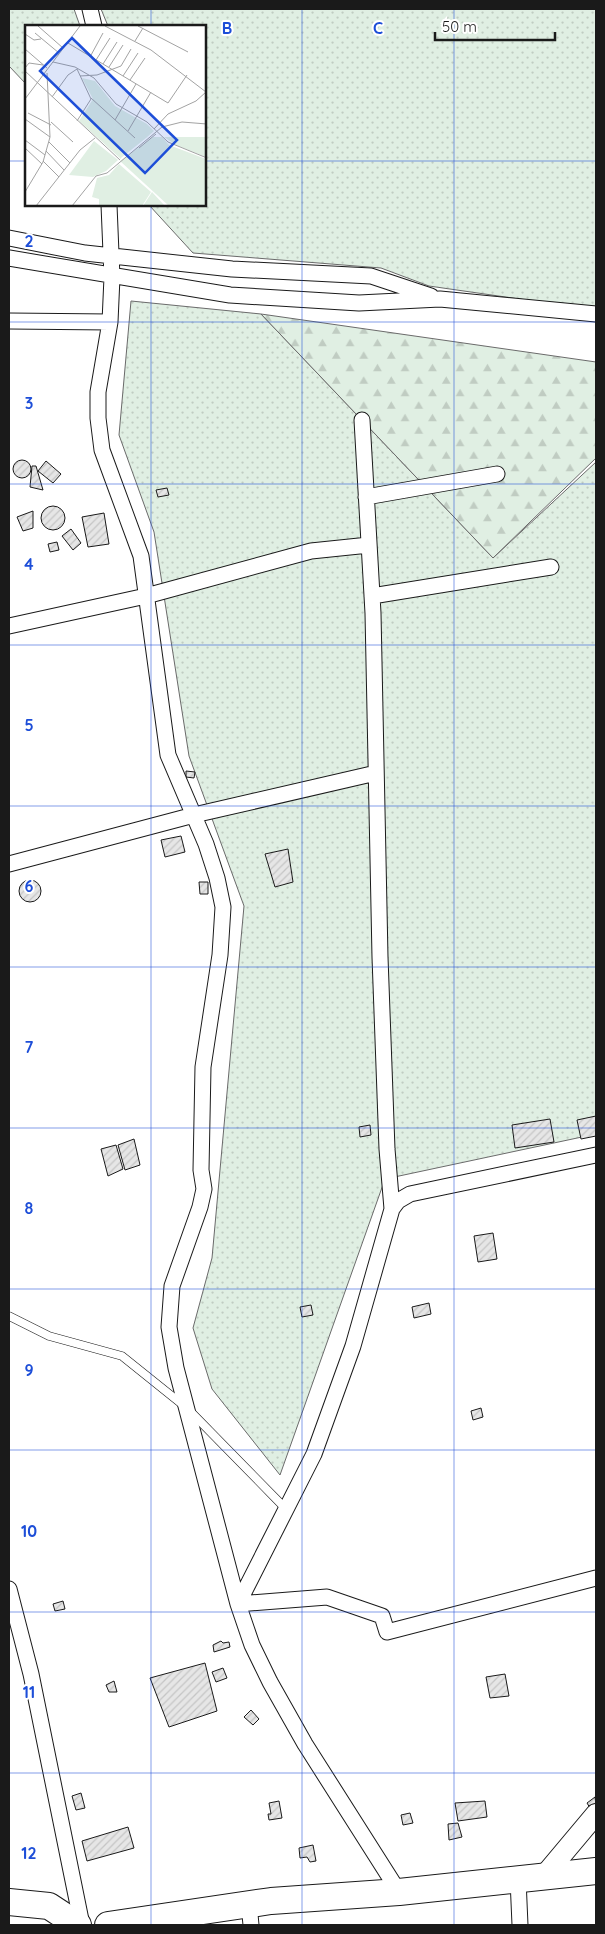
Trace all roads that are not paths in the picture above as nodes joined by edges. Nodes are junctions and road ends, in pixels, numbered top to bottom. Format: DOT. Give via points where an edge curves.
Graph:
graph roads {
  1 [pos="90,9"];
  2 [pos="94,25"];
  3 [pos="109,206"];
  4 [pos="9,238"];
  5 [pos="111,255"];
  6 [pos="9,258"];
  7 [pos="112,277"];
  8 [pos="440,299"];
  9 [pos="596,314"];
  10 [pos="9,321"];
  11 [pos="110,322"];
  12 [pos="362,420"];
  13 [pos="497,474"];
  14 [pos="366,497"];
  15 [pos="369,545"];
  16 [pos="551,567"];
  17 [pos="146,596"];
  18 [pos="372,596"];
  19 [pos="9,626"];
  20 [pos="376,773"];
  21 [pos="194,815"];
  22 [pos="9,864"];
  23 [pos="596,1155"];
  24 [pos="392,1209"];
  25 [pos="9,1316"];
  26 [pos="188,1409"];
  27 [pos="286,1510"];
  28 [pos="596,1578"];
  29 [pos="9,1589"];
  30 [pos="238,1604"];
  31 [pos="596,1814"];
  32 [pos="596,1871"];
  33 [pos="544,1876"];
  34 [pos="518,1879"];
  35 [pos="399,1892"];
  36 [pos="9,1902"];
  37 [pos="250,1915"];
  38 [pos="168,1921"];
  39 [pos="78,1925"];
  40 [pos="82,1925"];
  41 [pos="108,1925"];
  42 [pos="520,1925"];
  1 -- 2 [label="street"];
  3 -- 5 [label="street"];
  4 -- 5 [label="street"];
  5 -- 7 [label="street"];
  5 -- 8 [label="street" via="232,270 371,276"];
  6 -- 7 [label="street"];
  7 -- 8 [label="street" via="230,295 359,304"];
  7 -- 11 [label="street"];
  8 -- 9 [label="street"];
  10 -- 11 [label="street"];
  11 -- 17 [label="street" via="98,392 102,450 141,556"];
  12 -- 14 [label="street"];
  13 -- 14 [label="street"];
  14 -- 15 [label="street"];
  15 -- 17 [label="street" via="311,551"];
  15 -- 18 [label="street"];
  16 -- 18 [label="street"];
  17 -- 19 [label="street"];
  17 -- 21 [label="street" via="168,755"];
  18 -- 20 [label="street"];
  20 -- 21 [label="street"];
  20 -- 24 [label="street" via="387,1149"];
  21 -- 22 [label="street"];
  21 -- 26 [label="street" via="217,878 223,907 220,955 203,1067 201,1170 204,1189 172,1286 169,1327"];
  23 -- 24 [label="street" via="410,1194"];
  24 -- 27 [label="street" via="353,1346 314,1454"];
  25 -- 26 [label="lane" via="49,1336 122,1356"];
  26 -- 27 [label="lane"];
  26 -- 30 [label="street"];
  27 -- 30 [label="street"];
  28 -- 30 [label="street" via="387,1632 382,1616 327,1597"];
  29 -- 40 [label="street" via="31,1674"];
  30 -- 35 [label="street" via="252,1645 270,1682 305,1744"];
  31 -- 33 [label="street"];
  32 -- 33 [label="highway"];
  33 -- 34 [label="highway"];
  34 -- 35 [label="highway"];
  34 -- 42 [label="street"];
  35 -- 37 [label="highway"];
  36 -- 39 [label="highway" via="49,1906"];
  37 -- 38 [label="highway"];
  38 -- 41 [label="highway"];
}
